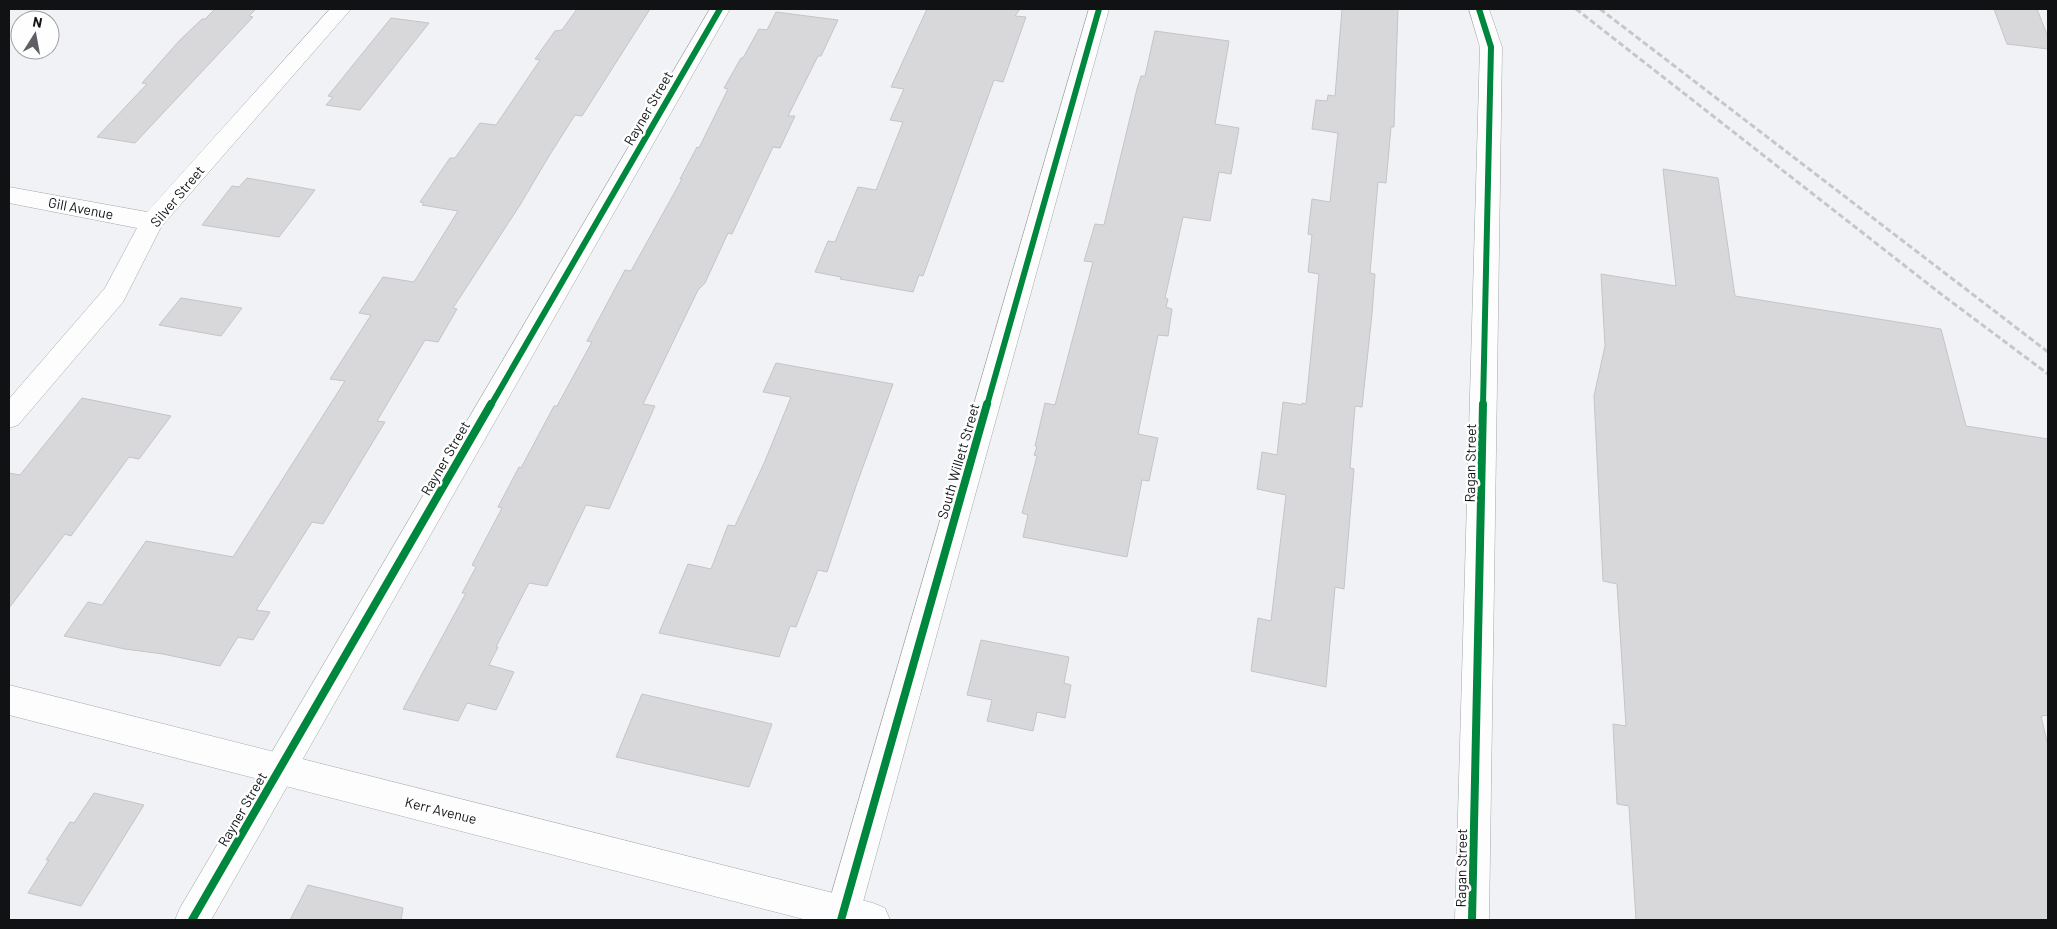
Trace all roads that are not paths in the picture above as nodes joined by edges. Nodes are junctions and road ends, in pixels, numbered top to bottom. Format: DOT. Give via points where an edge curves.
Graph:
graph roads {
  1 [pos="341,9"];
  2 [pos="720,9"];
  3 [pos="1099,9"];
  4 [pos="1479,9"];
  5 [pos="9,194"];
  6 [pos="152,222"];
  7 [pos="9,417"];
  8 [pos="9,700"];
  9 [pos="279,769"];
  10 [pos="842,916"];
  11 [pos="192,920"];
  12 [pos="874,920"];
  13 [pos="1472,920"];
  1 -- 6 [label="street, Silver Street"];
  2 -- 9 [label="street, Rayner Street"];
  3 -- 10 [label="street, South Willett Street"];
  4 -- 13 [label="street, Ragan Street" via="1491,48"];
  5 -- 6 [label="street, Gill Avenue"];
  6 -- 7 [label="street, Silver Street" via="114,295"];
  8 -- 9 [label="street, Kerr Avenue"];
  9 -- 10 [label="street, Kerr Avenue"];
  9 -- 11 [label="street, Rayner Street"];
  10 -- 12 [label="street, Kerr Avenue"];
}
